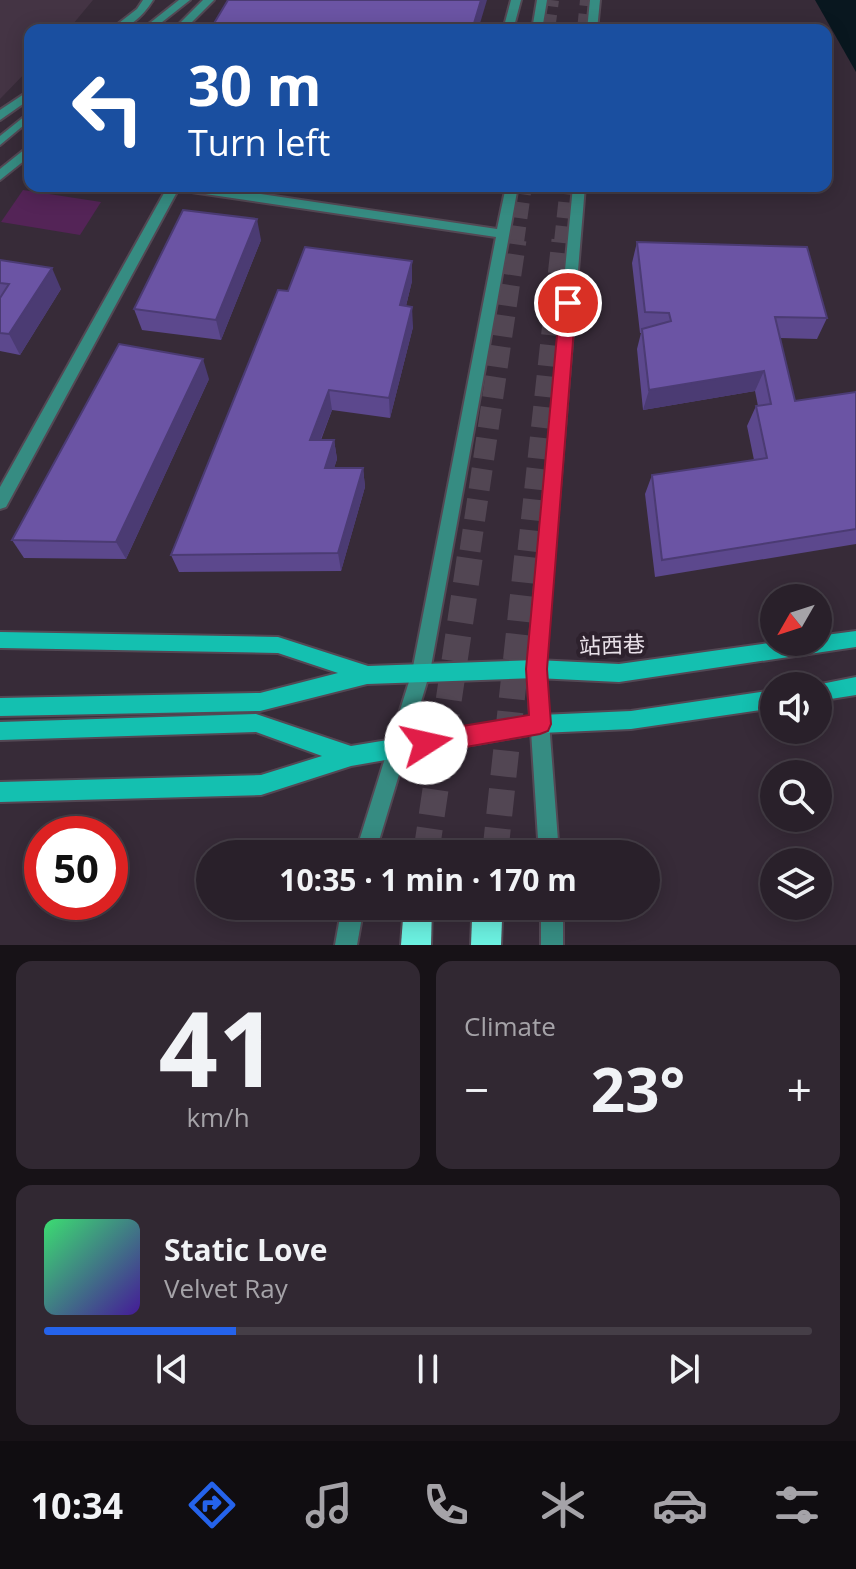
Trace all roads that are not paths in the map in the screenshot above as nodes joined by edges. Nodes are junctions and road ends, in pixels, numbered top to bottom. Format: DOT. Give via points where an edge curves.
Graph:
graph roads {
  1 [pos="148,0"];
  2 [pos="185,0"];
  3 [pos="209,0"];
  4 [pos="516,0"];
  5 [pos="542,0"];
  6 [pos="595,0"];
  7 [pos="123,24"];
  8 [pos="154,24"];
  9 [pos="184,24"];
  10 [pos="510,24"];
  11 [pos="538,24"];
  12 [pos="593,24"];
  13 [pos="24,98"];
  14 [pos="0,116"];
  15 [pos="24,120"];
  16 [pos="0,142"];
  17 [pos="24,154"];
  18 [pos="0,176"];
  19 [pos="173,192"];
  20 [pos="217,192"];
  21 [pos="511,192"];
  22 [pos="578,192"];
  23 [pos="504,234"];
  24 [pos="0,502"];
  25 [pos="856,639"];
  26 [pos="0,640"];
  27 [pos="536,669"];
  28 [pos="421,672"];
  29 [pos="367,675"];
  30 [pos="856,686"];
  31 [pos="832,690"];
  32 [pos="760,701"];
  33 [pos="0,707"];
  34 [pos="540,724"];
  35 [pos="0,731"];
  36 [pos="398,748"];
  37 [pos="351,756"];
  38 [pos="0,792"];
  39 [pos="369,840"];
  40 [pos="548,840"];
  41 [pos="350,920"];
  42 [pos="417,920"];
  43 [pos="552,920"];
  44 [pos="346,945"];
  45 [pos="416,945"];
  46 [pos="552,945"];
  1 -- 7 [label="street"];
  2 -- 8 [label="lane"];
  3 -- 9 [label="street"];
  4 -- 10 [label="lane"];
  5 -- 11 [label="street"];
  6 -- 12 [label="street"];
  13 -- 14 [label="street"];
  15 -- 16 [label="lane"];
  17 -- 18 [label="street"];
  19 -- 24 [label="street"];
  20 -- 23 [label="street"];
  21 -- 23 [label="street"];
  22 -- 27 [label="street"];
  23 -- 28 [label="street"];
  25 -- 27 [label="main road, 站西巷" via="619,673"];
  26 -- 29 [label="main road, 站西巷" via="278,645"];
  27 -- 28 [label="main road, 站西巷"];
  27 -- 34 [label="street"];
  28 -- 29 [label="main road, 站西巷"];
  28 -- 36 [label="street"];
  29 -- 33 [label="main road, 站西巷" via="260,702"];
  30 -- 31 [label="main road"];
  32 -- 34 [label="main road" via="631,720"];
  34 -- 36 [label="main road"];
  34 -- 40 [label="street"];
  35 -- 37 [label="main road" via="256,723"];
  36 -- 37 [label="main road"];
  36 -- 39 [label="street"];
  37 -- 38 [label="main road" via="261,785"];
  41 -- 44 [label="street"];
  42 -- 45 [label="highway"];
  43 -- 46 [label="street"];
}
